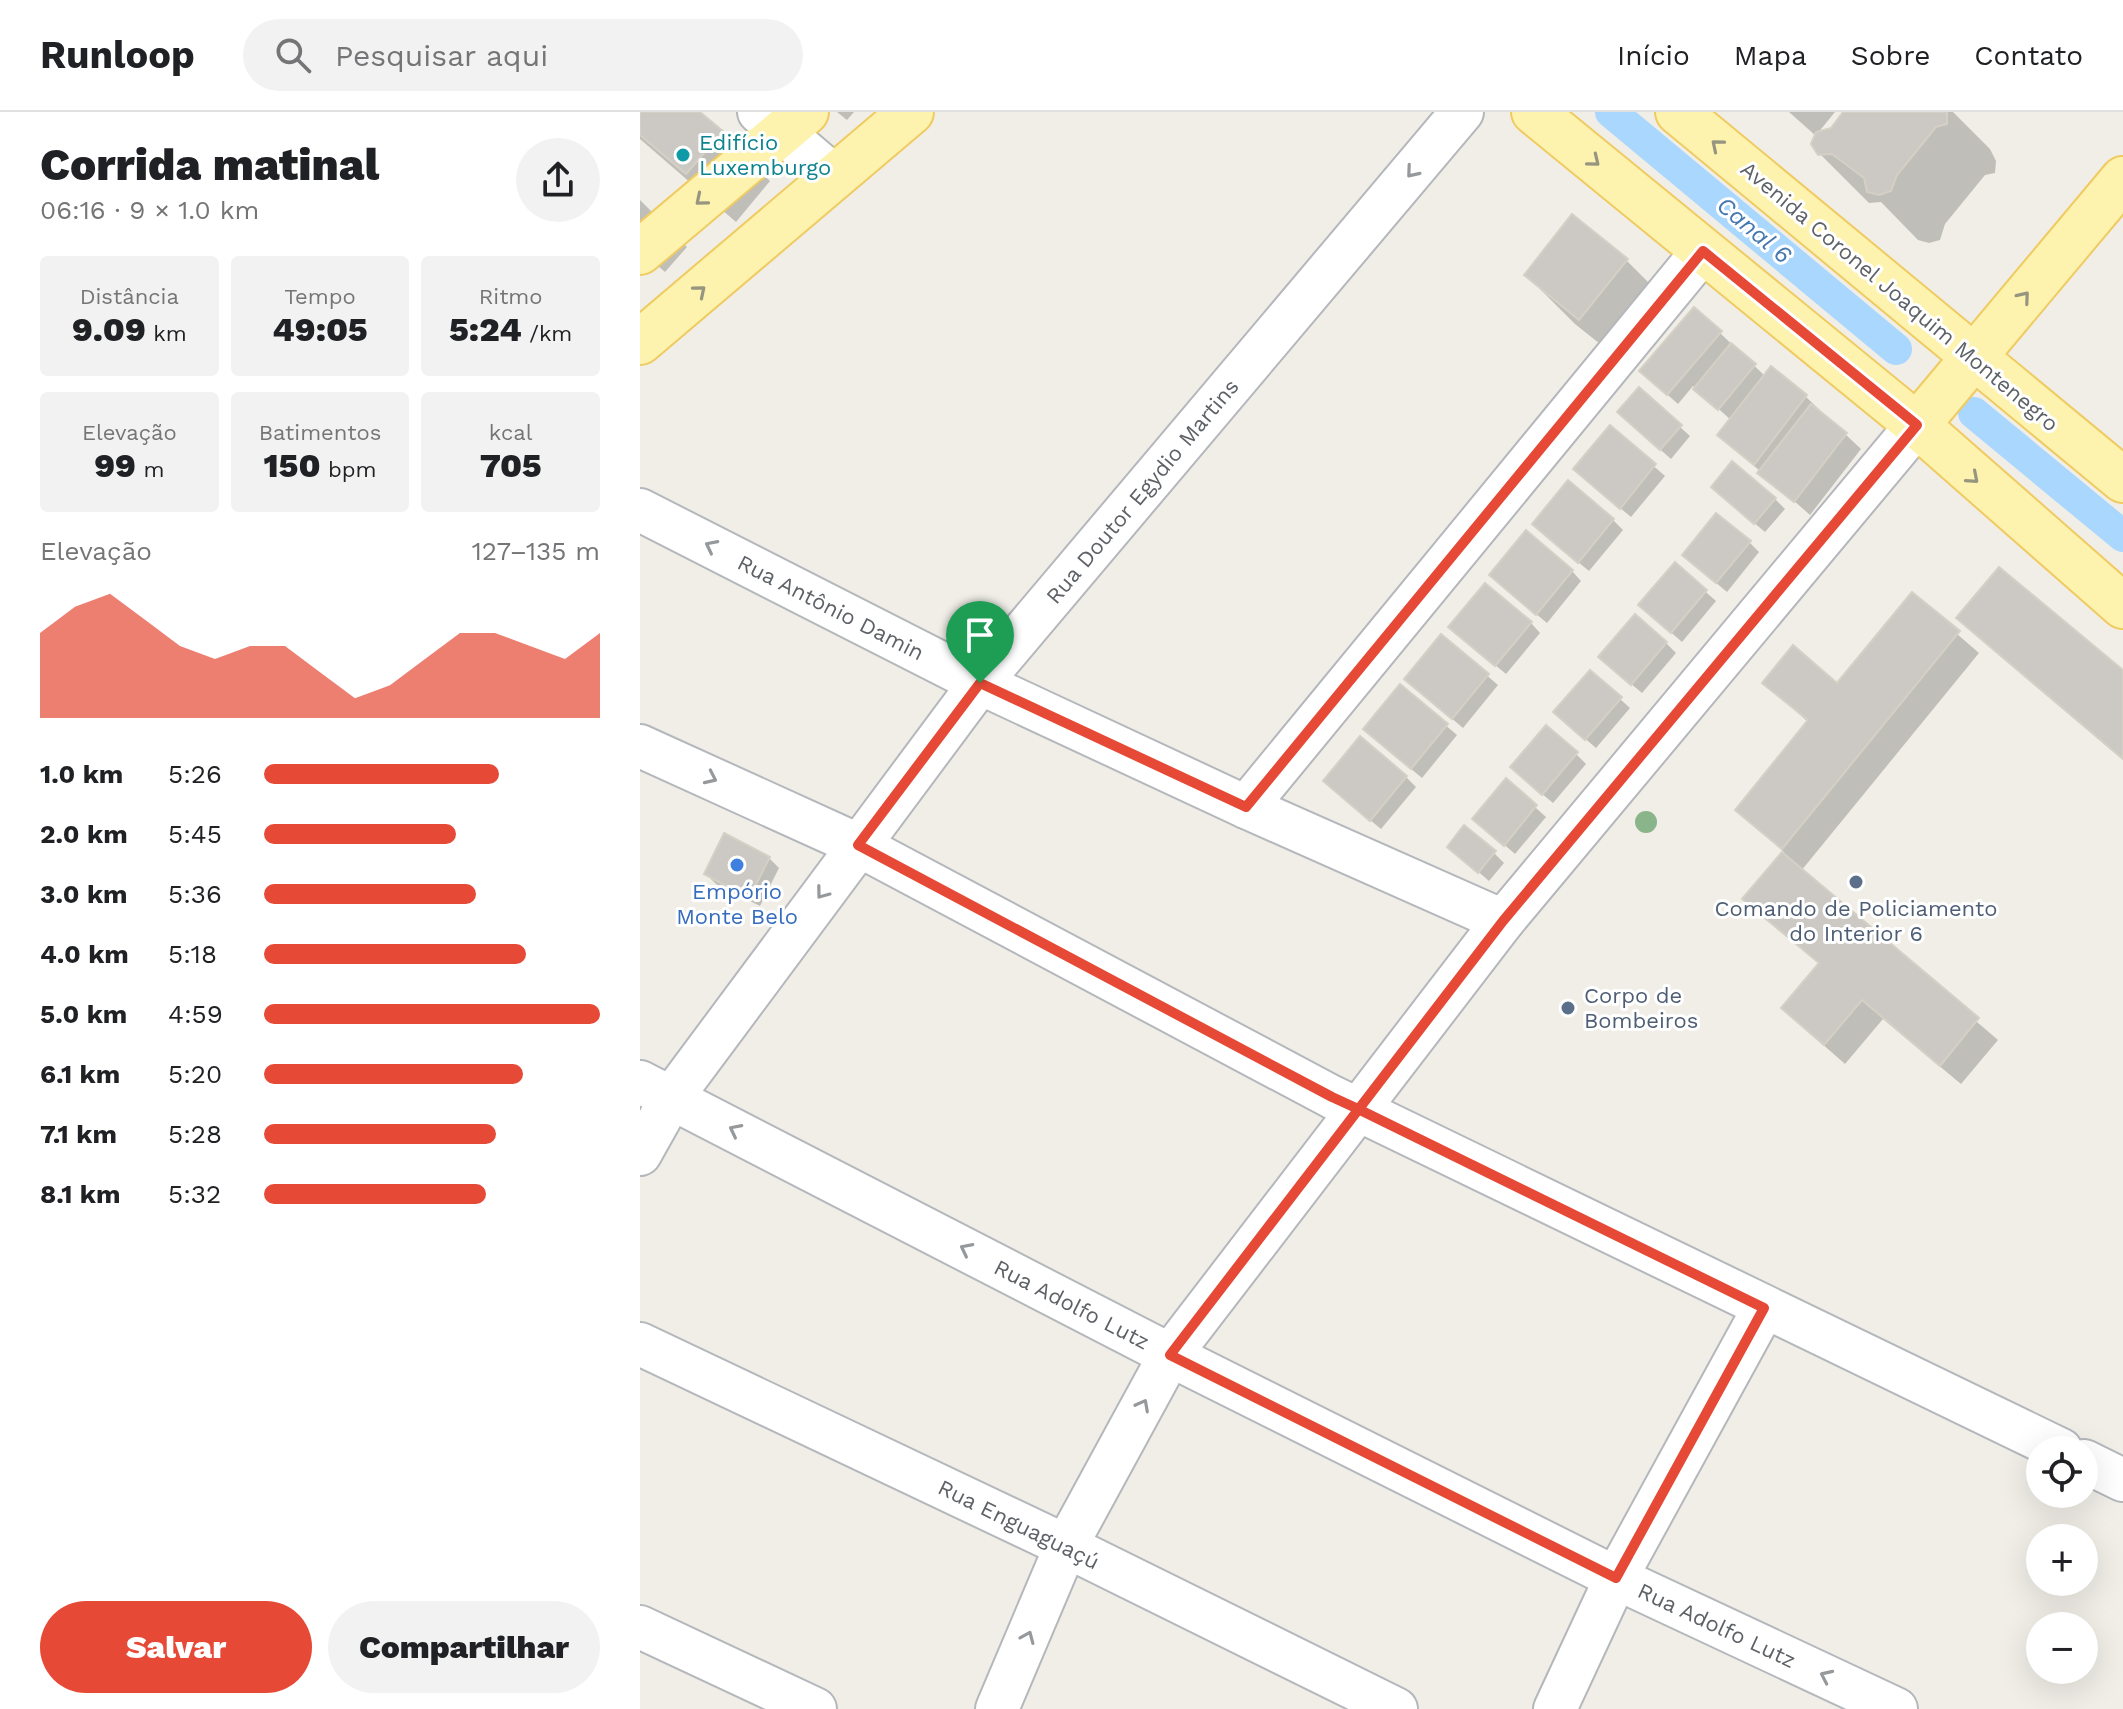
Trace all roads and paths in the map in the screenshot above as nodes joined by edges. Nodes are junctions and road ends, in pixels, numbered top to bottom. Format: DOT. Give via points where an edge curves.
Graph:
graph roads {
  1 [pos="911,112"];
  2 [pos="1462,112"];
  3 [pos="1534,112"];
  4 [pos="1678,112"];
  5 [pos="782,119"];
  6 [pos="835,177"];
  7 [pos="2123,179"];
  8 [pos="1703,251"];
  9 [pos="640,252"];
  10 [pos="640,342"];
  11 [pos="1943,393"];
  12 [pos="2123,480"];
  13 [pos="640,510"];
  14 [pos="2123,606"];
  15 [pos="980,683"];
  16 [pos="640,746"];
  17 [pos="1246,807"];
  18 [pos="858,845"];
  19 [pos="1503,921"];
  20 [pos="656,1089"];
  21 [pos="1356,1108"];
  22 [pos="640,1154"];
  23 [pos="1764,1308"];
  24 [pos="640,1344"];
  25 [pos="1170,1355"];
  26 [pos="2032,1436"];
  27 [pos="2098,1468"];
  28 [pos="2123,1480"];
  29 [pos="1066,1546"];
  30 [pos="1616,1578"];
  31 [pos="640,1627"];
  32 [pos="815,1709"];
  33 [pos="997,1709"];
  34 [pos="1396,1709"];
  35 [pos="1555,1709"];
  36 [pos="1896,1709"];
  1 -- 6 [label="main road"];
  2 -- 15 [label="street, Rua Doutor Egydio Martins, one-way"];
  3 -- 8 [label="main road, Avenida Coronel Joaquim Montenegro, one-way"];
  11 -- 4 [label="main road, Avenida Coronel Joaquim Montenegro, one-way"];
  5 -- 6 [label="street"];
  5 -- 9 [label="main road, one-way"];
  10 -- 6 [label="main road, one-way"];
  11 -- 7 [label="main road, one-way"];
  8 -- 11 [label="main road, Avenida Coronel Joaquim Montenegro"];
  8 -- 17 [label="street"];
  11 -- 12 [label="main road, Avenida Coronel Joaquim Montenegro"];
  11 -- 14 [label="main road, Avenida Coronel Joaquim Montenegro, one-way"];
  11 -- 19 [label="street"];
  15 -- 13 [label="street, Rua Antônio Damin, one-way"];
  15 -- 17 [label="street, Rua Antônio Damin"];
  15 -- 18 [label="street, Rua Doutor Egydio Martins"];
  16 -- 18 [label="street, one-way"];
  17 -- 19 [label="street, Rua Antônio Damin"];
  18 -- 20 [label="street, Rua Doutor Egydio Martins, one-way"];
  18 -- 21 [label="street"];
  19 -- 21 [label="street"];
  20 -- 22 [label="street, Rua Doutor Egydio Martins"];
  25 -- 20 [label="street, Rua Adolfo Lutz, one-way"];
  21 -- 23 [label="street"];
  21 -- 25 [label="street"];
  23 -- 26 [label="street"];
  23 -- 30 [label="street"];
  24 -- 29 [label="street, Rua Enguaguaçú"];
  29 -- 25 [label="street, one-way"];
  25 -- 30 [label="street, Rua Adolfo Lutz"];
  27 -- 28 [label="street"];
  33 -- 29 [label="street, one-way"];
  29 -- 34 [label="street, Rua Enguaguaçú"];
  30 -- 35 [label="street"];
  36 -- 30 [label="street, Rua Adolfo Lutz, one-way"];
  31 -- 32 [label="street"];
}
